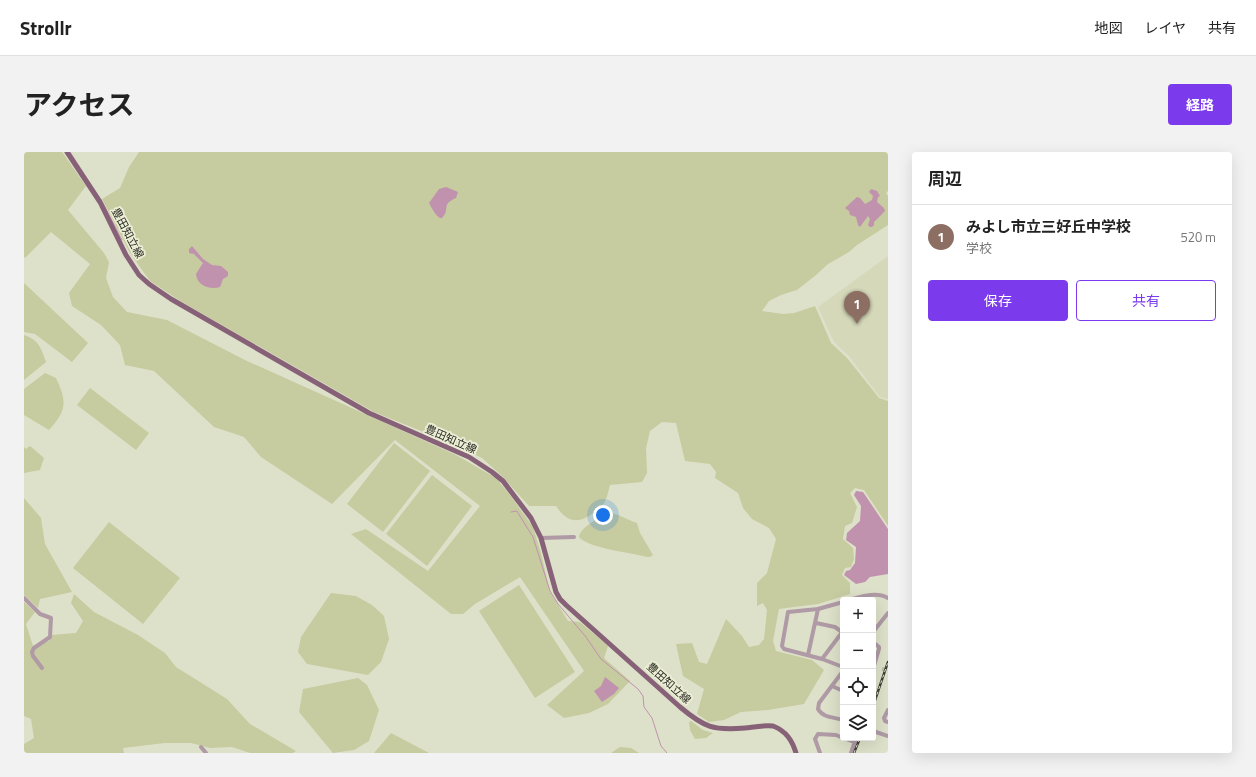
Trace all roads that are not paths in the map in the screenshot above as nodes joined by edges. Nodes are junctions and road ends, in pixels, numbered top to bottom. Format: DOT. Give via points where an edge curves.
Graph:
graph roads {
  1 [pos="67,152"];
  2 [pos="574,537"];
  3 [pos="541,538"];
  4 [pos="870,597"];
  5 [pos="24,598"];
  6 [pos="888,598"];
  7 [pos="840,603"];
  8 [pos="818,609"];
  9 [pos="888,613"];
  10 [pos="816,623"];
  11 [pos="876,628"];
  12 [pos="840,629"];
  13 [pos="842,633"];
  14 [pos="876,644"];
  15 [pos="808,655"];
  16 [pos="822,659"];
  17 [pos="876,659"];
  18 [pos="840,666"];
  19 [pos="42,668"];
  20 [pos="840,675"];
  21 [pos="832,686"];
  22 [pos="840,690"];
  23 [pos="888,710"];
  24 [pos="840,719"];
  25 [pos="888,722"];
  26 [pos="876,732"];
  27 [pos="840,736"];
  28 [pos="888,736"];
  29 [pos="856,741"];
  30 [pos="201,747"];
  31 [pos="206,753"];
  32 [pos="796,753"];
  33 [pos="820,753"];
  34 [pos="851,753"];
  1 -- 3 [label="main road, 豊田知立線" via="100,202 126,255 149,284 369,413 483,465 503,481 519,501"];
  2 -- 3 [label="street"];
  3 -- 32 [label="main road, 豊田知立線" via="560,599 680,707 699,722 718,729 768,726 778,728 788,735"];
  4 -- 6 [label="street" via="880,595"];
  5 -- 19 [label="street" via="40,614 51,618 50,637 32,652"];
  7 -- 8 [label="street"];
  8 -- 10 [label="street"];
  8 -- 15 [label="street" via="787,613 782,648"];
  9 -- 11 [label="street"];
  10 -- 12 [label="street"];
  10 -- 15 [label="street"];
  13 -- 16 [label="street"];
  14 -- 17 [label="street" via="879,647"];
  15 -- 16 [label="street"];
  16 -- 18 [label="street"];
  20 -- 21 [label="street"];
  21 -- 22 [label="street"];
  21 -- 24 [label="street" via="819,703 818,709 825,716"];
  23 -- 25 [label="street" via="884,718"];
  26 -- 28 [label="street"];
  27 -- 33 [label="street" via="818,734 815,739"];
  29 -- 34 [label="street"];
  30 -- 31 [label="street"];
}
